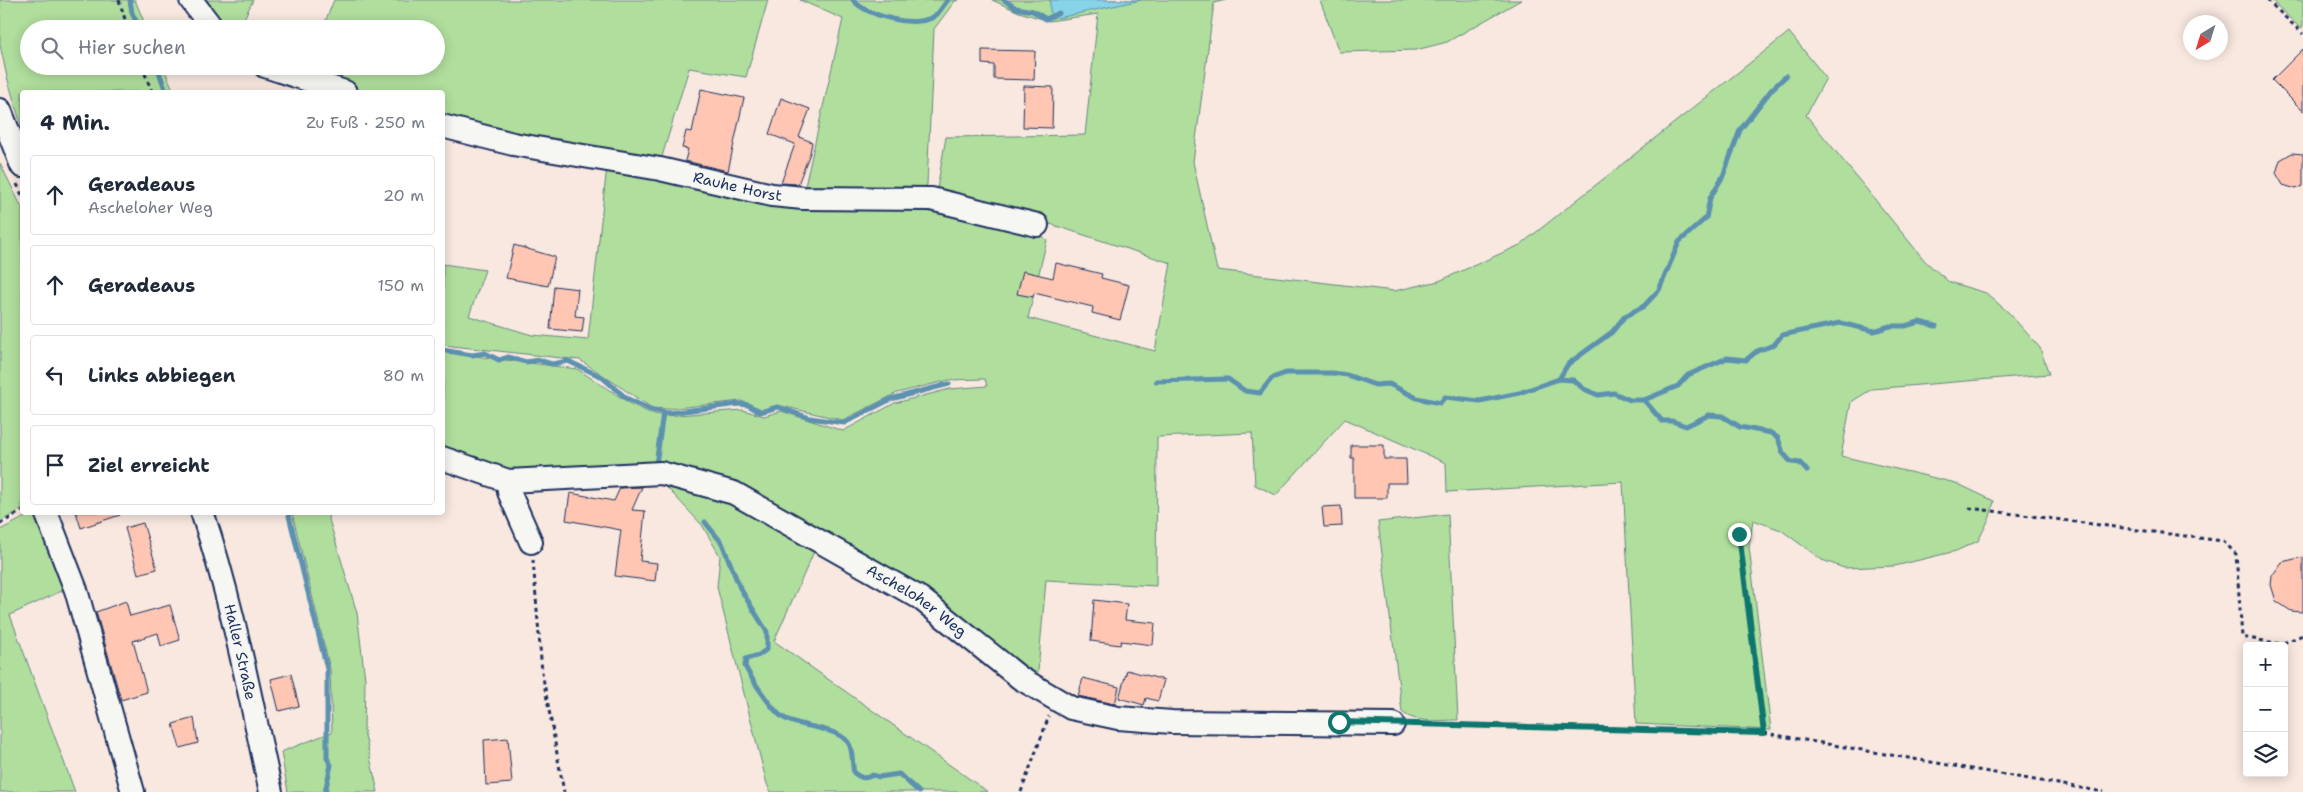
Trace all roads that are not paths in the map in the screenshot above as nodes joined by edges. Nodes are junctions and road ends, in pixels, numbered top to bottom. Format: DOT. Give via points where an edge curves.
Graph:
graph roads {
  1 [pos="191,0"];
  2 [pos="206,20"];
  3 [pos="293,75"];
  4 [pos="340,90"];
  5 [pos="0,110"];
  6 [pos="445,127"];
  7 [pos="20,161"];
  8 [pos="1037,225"];
  9 [pos="445,459"];
  10 [pos="508,481"];
  11 [pos="47,515"];
  12 [pos="203,515"];
  13 [pos="531,542"];
  14 [pos="1394,724"];
  15 [pos="133,792"];
  16 [pos="271,792"];
  1 -- 2 [label="street"];
  3 -- 4 [label="street"];
  5 -- 7 [label="street"];
  6 -- 8 [label="street, Rauhe Horst" via="513,144 660,169 772,195 931,199"];
  9 -- 10 [label="street, Ascheloher Weg"];
  10 -- 13 [label="street" via="509,492"];
  10 -- 14 [label="street, Ascheloher Weg" via="661,473 734,493 920,598 1020,678 1071,708 1118,718 1172,722"];
  11 -- 15 [label="street" via="76,590"];
  12 -- 16 [label="street, Haller Straße" via="233,618"];
}
